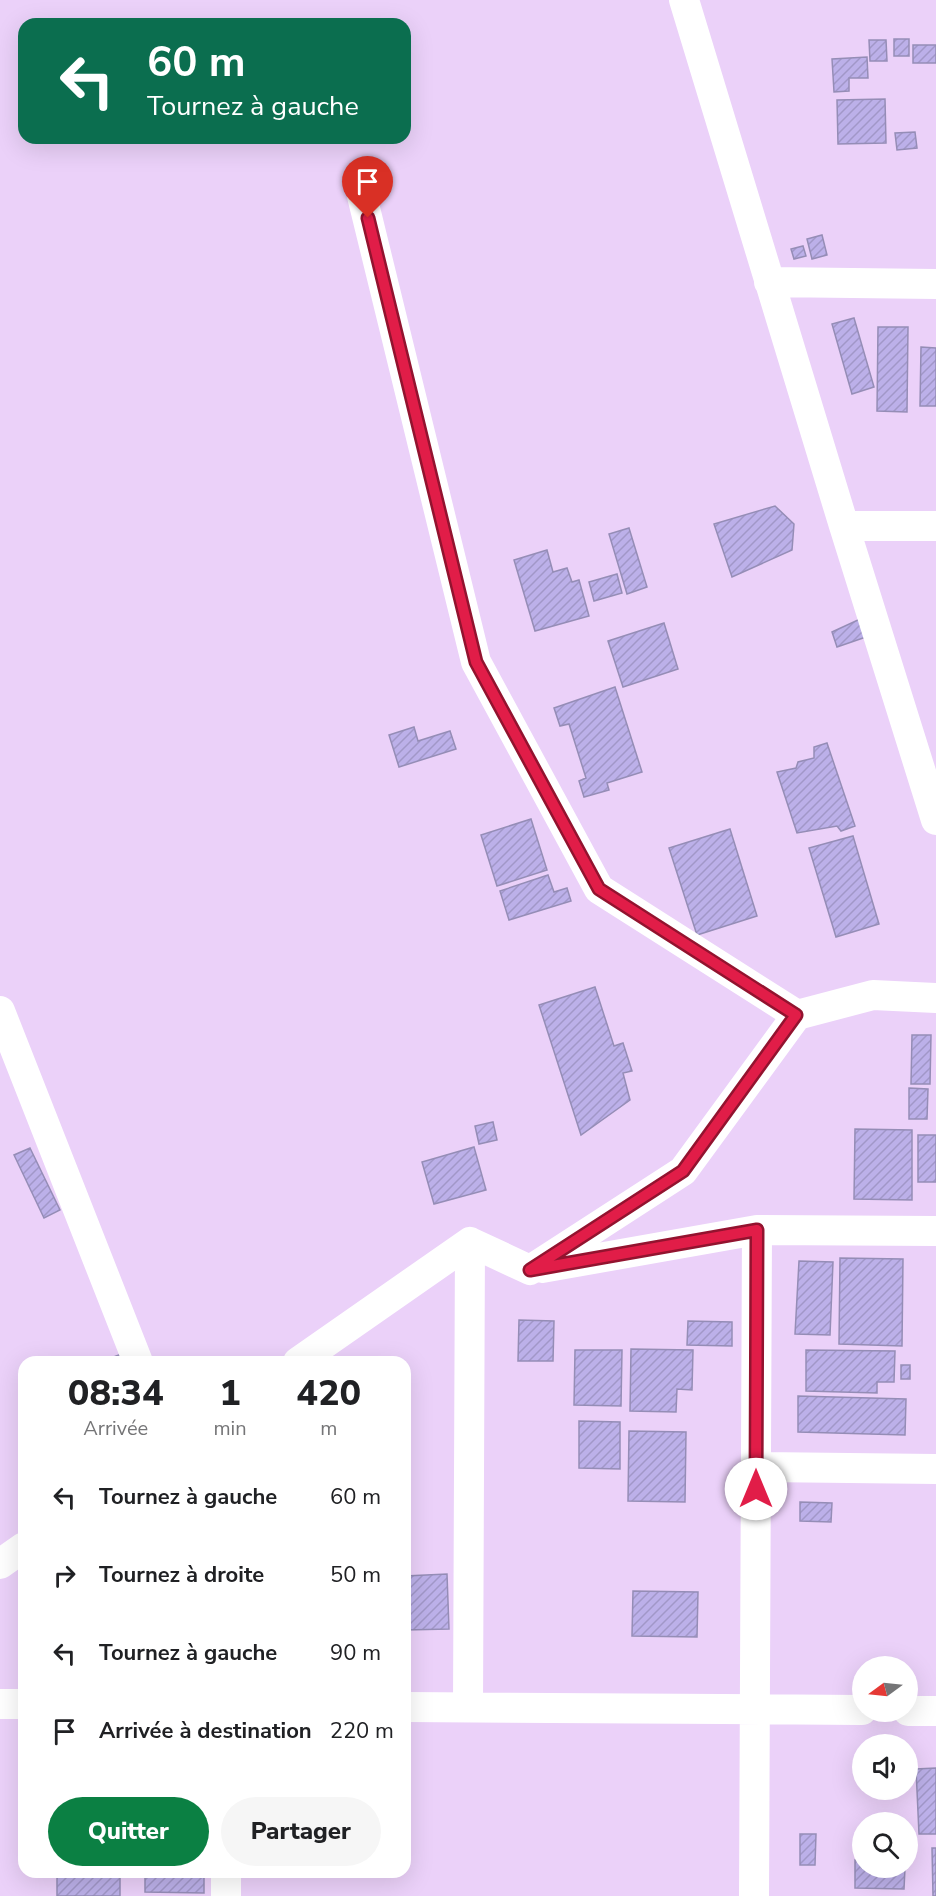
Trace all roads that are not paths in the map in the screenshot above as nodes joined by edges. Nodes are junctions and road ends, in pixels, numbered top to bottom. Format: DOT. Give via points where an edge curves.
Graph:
graph roads {
  1 [pos="684,0"];
  2 [pos="362,196"];
  3 [pos="769,282"];
  4 [pos="936,284"];
  5 [pos="844,526"];
  6 [pos="936,526"];
  7 [pos="928,765"];
  8 [pos="936,820"];
  9 [pos="936,998"];
  10 [pos="0,1011"];
  11 [pos="796,1015"];
  12 [pos="757,1230"];
  13 [pos="936,1231"];
  14 [pos="470,1242"];
  15 [pos="530,1270"];
  16 [pos="136,1356"];
  17 [pos="307,1356"];
  18 [pos="756,1467"];
  19 [pos="936,1469"];
  20 [pos="18,1551"];
  21 [pos="0,1564"];
  22 [pos="0,1704"];
  23 [pos="18,1704"];
  24 [pos="411,1707"];
  25 [pos="468,1707"];
  26 [pos="755,1709"];
  27 [pos="852,1710"];
  28 [pos="918,1711"];
  29 [pos="936,1711"];
  30 [pos="226,1878"];
  31 [pos="226,1896"];
  32 [pos="754,1896"];
  1 -- 3 [label="street"];
  2 -- 11 [label="street" via="476,662 599,889"];
  3 -- 4 [label="street"];
  3 -- 5 [label="street"];
  5 -- 6 [label="street"];
  5 -- 7 [label="street"];
  7 -- 8 [label="street"];
  9 -- 11 [label="street" via="873,994"];
  10 -- 16 [label="street"];
  11 -- 15 [label="street" via="683,1171"];
  12 -- 13 [label="street"];
  12 -- 15 [label="street"];
  12 -- 18 [label="street"];
  14 -- 15 [label="street"];
  14 -- 17 [label="street"];
  14 -- 25 [label="street"];
  18 -- 19 [label="street"];
  18 -- 26 [label="street"];
  20 -- 21 [label="street"];
  22 -- 23 [label="street"];
  24 -- 25 [label="street"];
  25 -- 26 [label="street"];
  26 -- 27 [label="street"];
  26 -- 32 [label="street"];
  28 -- 29 [label="street"];
  30 -- 31 [label="street"];
}
